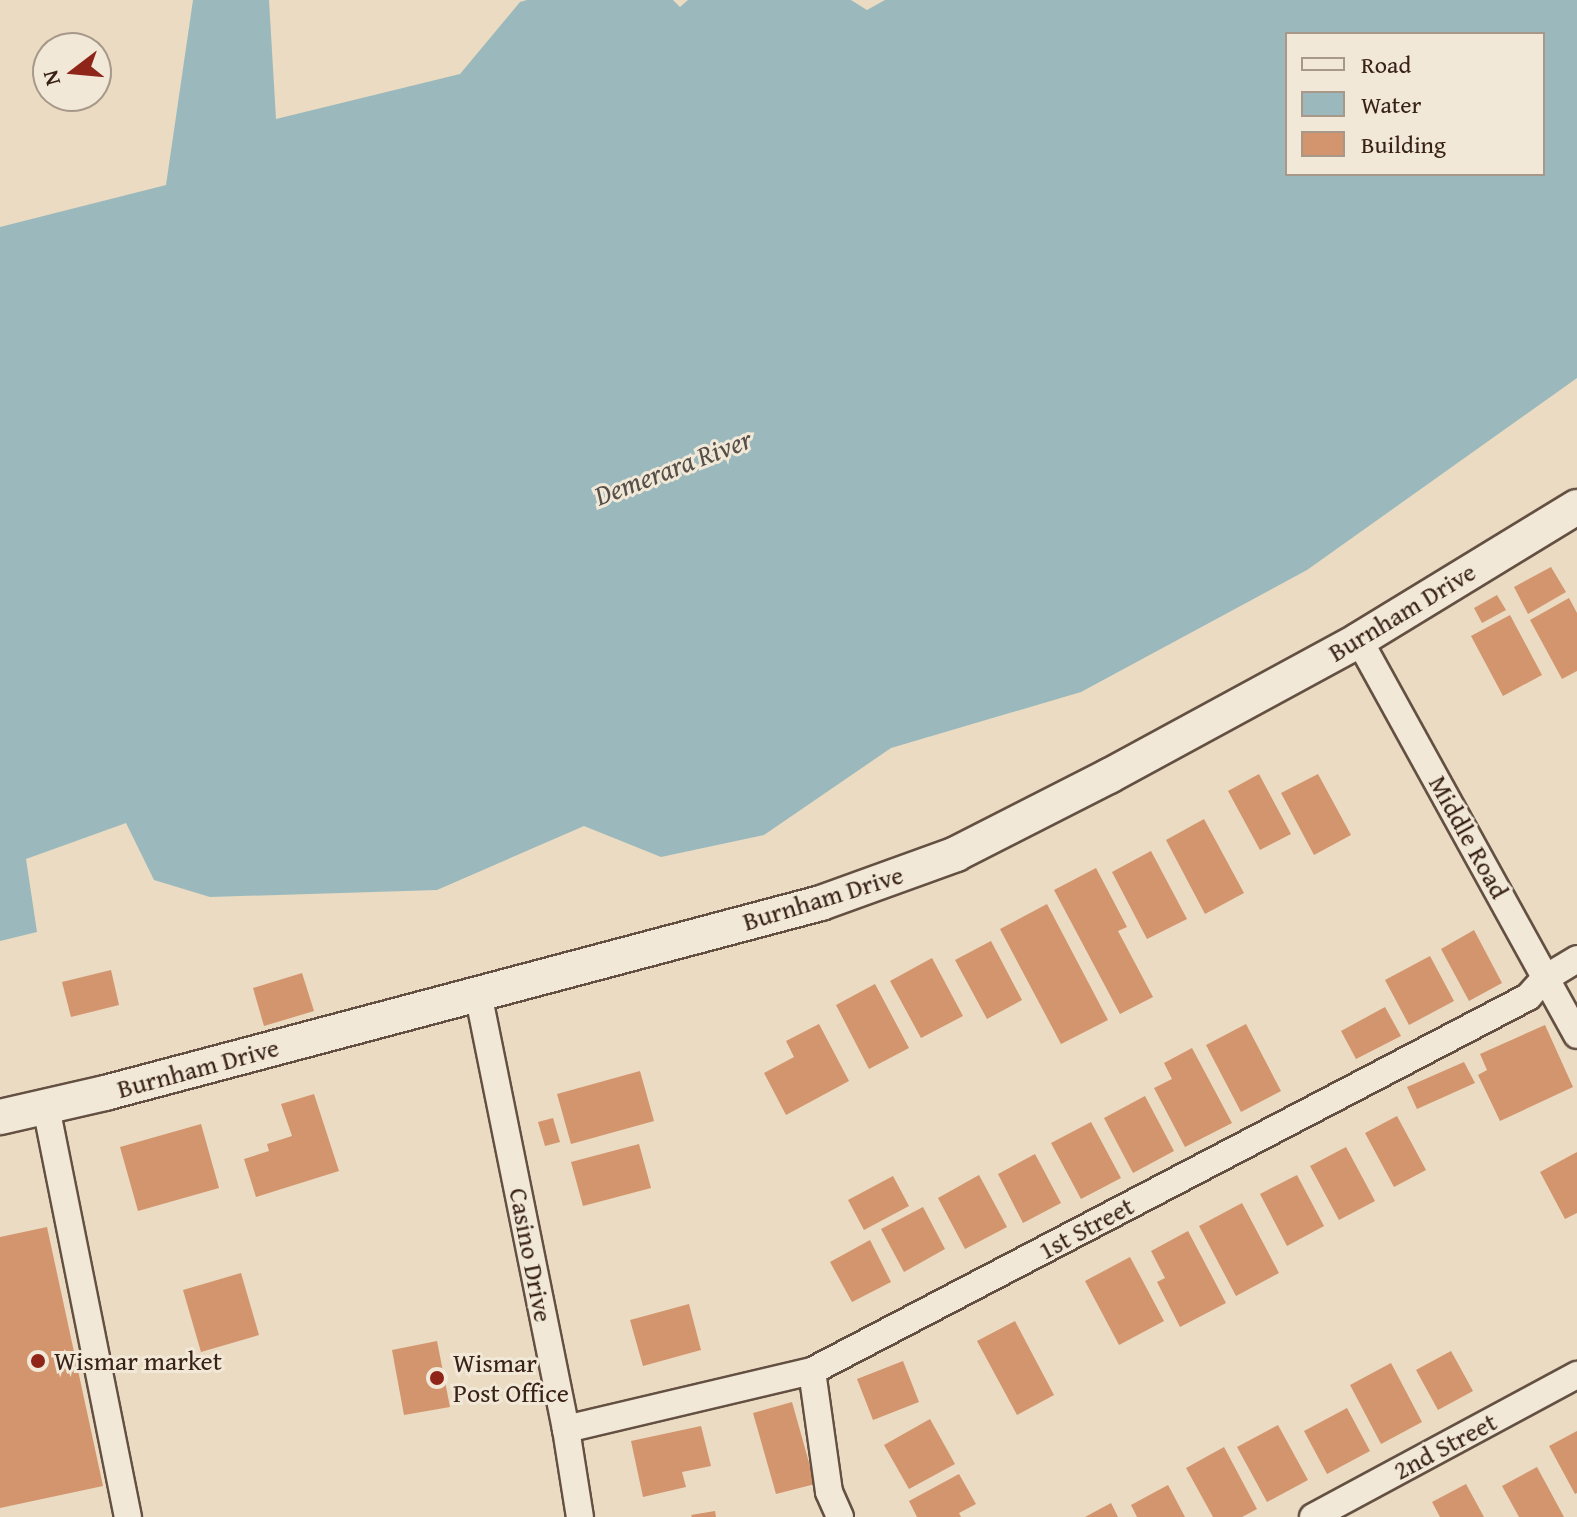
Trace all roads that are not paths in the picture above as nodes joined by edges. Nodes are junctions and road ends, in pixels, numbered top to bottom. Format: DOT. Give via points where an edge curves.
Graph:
graph roads {
  1 [pos="1577,507"];
  2 [pos="1359,640"];
  3 [pos="1577,959"];
  4 [pos="1544,979"];
  5 [pos="478,993"];
  6 [pos="1577,1035"];
  7 [pos="46,1107"];
  8 [pos="0,1117"];
  9 [pos="812,1371"];
  10 [pos="1577,1375"];
  11 [pos="566,1429"];
  12 [pos="128,1517"];
  13 [pos="580,1517"];
  14 [pos="840,1517"];
  15 [pos="1313,1517"];
  1 -- 2 [label="street, Burnham Drive"];
  2 -- 4 [label="street, Middle Road"];
  2 -- 5 [label="street, Burnham Drive" via="956,854 821,903"];
  3 -- 4 [label="street, 1st Street"];
  4 -- 6 [label="street, Middle Road"];
  4 -- 9 [label="street, 1st Street" via="1528,997"];
  5 -- 7 [label="street, Burnham Drive"];
  5 -- 11 [label="street, Casino Drive"];
  7 -- 8 [label="street, Burnham Drive"];
  7 -- 12 [label="street"];
  9 -- 11 [label="street, 1st Street"];
  9 -- 14 [label="street" via="829,1492"];
  10 -- 15 [label="street, 2nd Street"];
  11 -- 13 [label="street, Casino Drive"];
}
